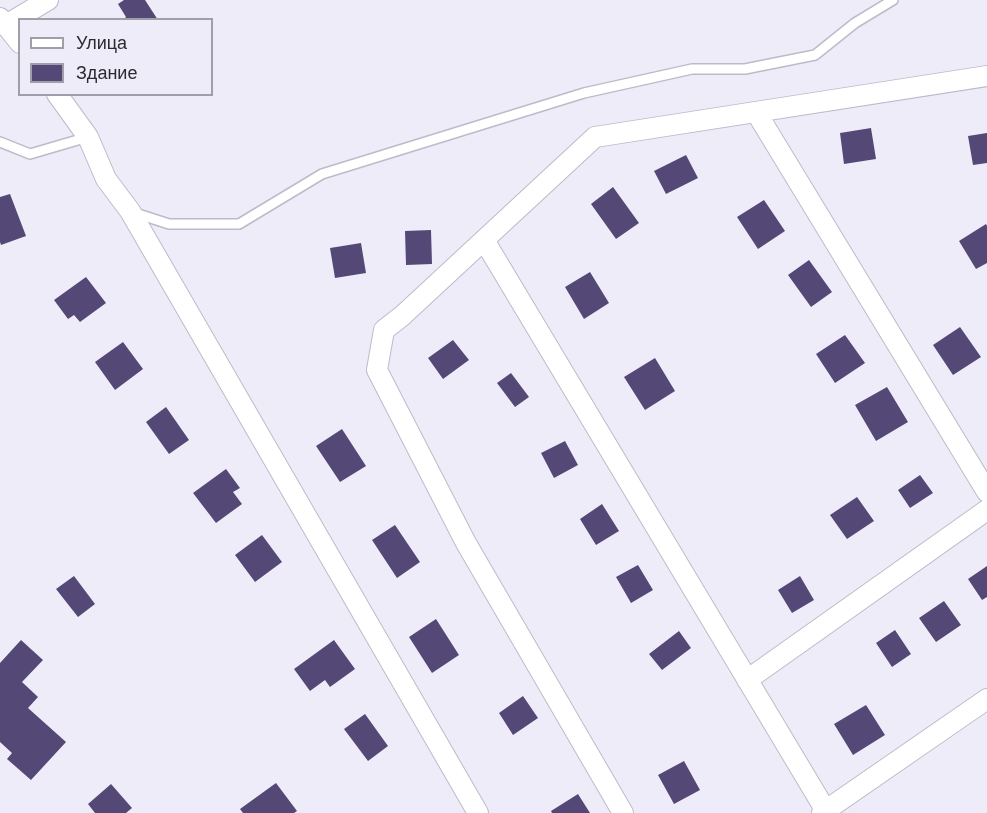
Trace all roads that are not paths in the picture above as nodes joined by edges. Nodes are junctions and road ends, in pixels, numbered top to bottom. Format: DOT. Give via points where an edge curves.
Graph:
graph roads {
  1 [pos="48,0"];
  2 [pos="893,0"];
  3 [pos="3,21"];
  4 [pos="18,40"];
  5 [pos="987,76"];
  6 [pos="58,96"];
  7 [pos="756,112"];
  8 [pos="88,137"];
  9 [pos="0,142"];
  10 [pos="130,211"];
  11 [pos="484,240"];
  12 [pos="987,492"];
  13 [pos="987,510"];
  14 [pos="747,680"];
  15 [pos="987,699"];
  16 [pos="824,812"];
  17 [pos="478,813"];
  18 [pos="623,813"];
  1 -- 3 [label="street"];
  2 -- 10 [label="lane" via="855,23 815,55 745,69 692,69 584,93 322,174 239,224 169,224"];
  3 -- 4 [label="street"];
  5 -- 7 [label="street"];
  6 -- 8 [label="street"];
  7 -- 11 [label="street" via="595,137"];
  7 -- 12 [label="street"];
  8 -- 9 [label="lane" via="30,153"];
  8 -- 10 [label="street" via="106,179"];
  10 -- 17 [label="street"];
  11 -- 14 [label="street"];
  11 -- 18 [label="street" via="384,330 377,370 466,543"];
  13 -- 14 [label="street"];
  14 -- 16 [label="street"];
  15 -- 16 [label="street"];
}
